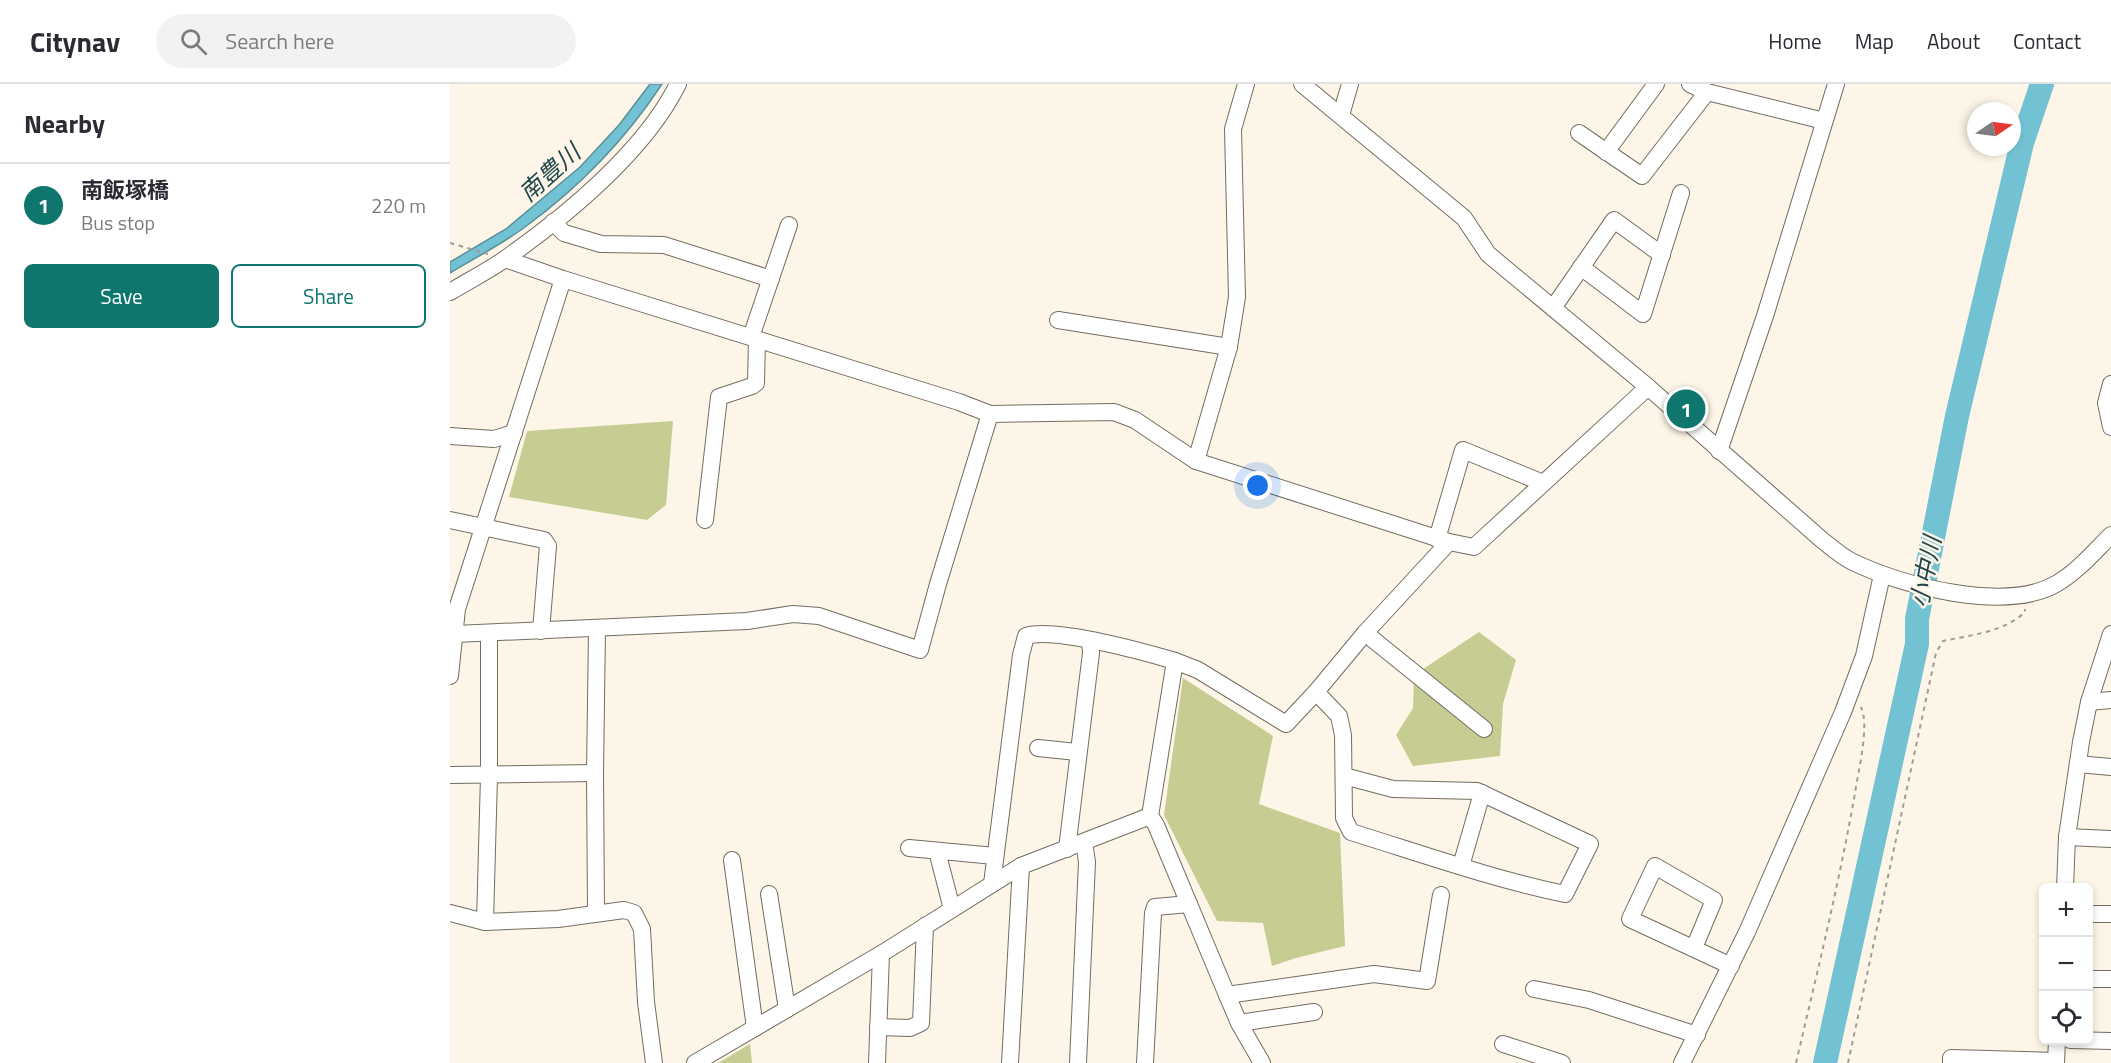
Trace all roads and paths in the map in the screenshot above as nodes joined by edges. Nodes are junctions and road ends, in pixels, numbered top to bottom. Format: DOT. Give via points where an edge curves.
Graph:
graph roads {
  1 [pos="678,84"];
  2 [pos="1246,84"];
  3 [pos="1302,84"];
  4 [pos="1350,84"];
  5 [pos="1656,84"];
  6 [pos="1690,84"];
  7 [pos="1836,84"];
  8 [pos="1707,92"];
  9 [pos="1341,115"];
  10 [pos="1824,121"];
  11 [pos="1579,133"];
  12 [pos="1606,152"];
  13 [pos="1681,193"];
  14 [pos="553,222"];
  15 [pos="789,225"];
  16 [pos="450,243"];
  17 [pos="1662,255"];
  18 [pos="505,259"];
  19 [pos="1581,267"];
  20 [pos="563,279"];
  21 [pos="771,279"];
  22 [pos="450,292"];
  23 [pos="1553,308"];
  24 [pos="1058,320"];
  25 [pos="754,338"];
  26 [pos="1229,347"];
  27 [pos="2111,384"];
  28 [pos="1648,387"];
  29 [pos="990,414"];
  30 [pos="2111,425"];
  31 [pos="514,433"];
  32 [pos="450,436"];
  33 [pos="1719,451"];
  34 [pos="1197,461"];
  35 [pos="1543,483"];
  36 [pos="450,520"];
  37 [pos="705,520"];
  38 [pos="483,528"];
  39 [pos="2111,535"];
  40 [pos="1443,540"];
  41 [pos="1882,574"];
  42 [pos="2026,594"];
  43 [pos="454,608"];
  44 [pos="597,629"];
  45 [pos="541,631"];
  46 [pos="489,633"];
  47 [pos="1365,633"];
  48 [pos="455,634"];
  49 [pos="2111,634"];
  50 [pos="1090,641"];
  51 [pos="1175,661"];
  52 [pos="450,676"];
  53 [pos="1852,688"];
  54 [pos="1316,692"];
  55 [pos="2111,700"];
  56 [pos="2089,702"];
  57 [pos="1484,729"];
  58 [pos="1038,748"];
  59 [pos="1077,752"];
  60 [pos="2078,764"];
  61 [pos="2111,767"];
  62 [pos="595,773"];
  63 [pos="450,775"];
  64 [pos="489,776"];
  65 [pos="1344,776"];
  66 [pos="1482,793"];
  67 [pos="1150,816"];
  68 [pos="2067,837"];
  69 [pos="2111,839"];
  70 [pos="1084,842"];
  71 [pos="909,848"];
  72 [pos="1067,849"];
  73 [pos="938,850"];
  74 [pos="995,856"];
  75 [pos="732,860"];
  76 [pos="1021,866"];
  77 [pos="1461,866"];
  78 [pos="2065,883"];
  79 [pos="992,884"];
  80 [pos="769,894"];
  81 [pos="1441,895"];
  82 [pos="1189,904"];
  83 [pos="952,909"];
  84 [pos="450,913"];
  85 [pos="596,914"];
  86 [pos="2093,914"];
  87 [pos="2111,914"];
  88 [pos="484,922"];
  89 [pos="925,927"];
  90 [pos="1694,948"];
  91 [pos="881,954"];
  92 [pos="1731,966"];
  93 [pos="2093,979"];
  94 [pos="2111,979"];
  95 [pos="1534,989"];
  96 [pos="1227,995"];
  97 [pos="787,1009"];
  98 [pos="1314,1012"];
  99 [pos="1239,1023"];
  100 [pos="878,1027"];
  101 [pos="755,1028"];
  102 [pos="1697,1035"];
  103 [pos="2093,1041"];
  104 [pos="2111,1041"];
  105 [pos="1503,1044"];
  106 [pos="2057,1045"];
  107 [pos="2056,1062"];
  108 [pos="654,1063"];
  109 [pos="695,1063"];
  110 [pos="877,1063"];
  111 [pos="1010,1063"];
  112 [pos="1078,1063"];
  113 [pos="1145,1063"];
  114 [pos="1262,1063"];
  115 [pos="1562,1063"];
  116 [pos="1682,1063"];
  117 [pos="1796,1063"];
  118 [pos="1848,1063"];
  119 [pos="1951,1063"];
  1 -- 14 [label="street" via="652,127 609,173"];
  2 -- 26 [label="street" via="1233,129 1237,297"];
  3 -- 9 [label="street"];
  4 -- 9 [label="street"];
  5 -- 12 [label="street"];
  6 -- 8 [label="street"];
  7 -- 10 [label="street"];
  8 -- 10 [label="street"];
  8 -- 12 [label="street" via="1642,176"];
  9 -- 23 [label="street" via="1464,218 1488,254"];
  10 -- 33 [label="street" via="1766,316"];
  11 -- 12 [label="street"];
  13 -- 17 [label="street"];
  14 -- 18 [label="street"];
  14 -- 21 [label="street" via="564,233 601,244 664,245"];
  15 -- 21 [label="street"];
  16 -- 18 [label="path"];
  17 -- 19 [label="street" via="1614,220"];
  17 -- 19 [label="street" via="1643,314"];
  18 -- 20 [label="street"];
  18 -- 22 [label="street"];
  19 -- 23 [label="street"];
  20 -- 25 [label="street"];
  20 -- 31 [label="street"];
  21 -- 25 [label="street"];
  23 -- 28 [label="street"];
  24 -- 26 [label="street"];
  25 -- 29 [label="street"];
  25 -- 37 [label="street" via="756,383 719,397"];
  26 -- 34 [label="street"];
  27 -- 30 [label="street" via="2106,403"];
  28 -- 33 [label="street"];
  28 -- 35 [label="street"];
  29 -- 34 [label="street" via="1114,412 1135,420"];
  29 -- 44 [label="street" via="920,650 819,616 793,614 747,621"];
  31 -- 32 [label="street" via="494,439"];
  31 -- 38 [label="street"];
  33 -- 41 [label="street" via="1821,540 1849,560"];
  34 -- 40 [label="street"];
  35 -- 40 [label="street" via="1474,547"];
  35 -- 40 [label="street" via="1463,450"];
  36 -- 38 [label="street"];
  38 -- 43 [label="street"];
  38 -- 45 [label="street" via="544,540 548,546"];
  39 -- 42 [label="street" via="2055,584"];
  40 -- 47 [label="street"];
  41 -- 42 [label="street" via="1995,598"];
  41 -- 53 [label="street" via="1864,656"];
  42 -- 118 [label="path" via="2025,612 2017,619 1989,631 1943,641 1936,652"];
  43 -- 48 [label="street"];
  44 -- 45 [label="street"];
  44 -- 62 [label="street"];
  45 -- 46 [label="street"];
  46 -- 48 [label="street"];
  46 -- 64 [label="street"];
  47 -- 54 [label="street"];
  47 -- 57 [label="street"];
  48 -- 52 [label="street"];
  49 -- 56 [label="street"];
  50 -- 51 [label="street"];
  50 -- 59 [label="street"];
  50 -- 74 [label="street" via="1036,633 1026,636"];
  51 -- 54 [label="street" via="1198,670 1286,724"];
  51 -- 67 [label="street"];
  53 -- 92 [label="street"];
  53 -- 117 [label="path" via="1864,712 1863,747 1844,855"];
  54 -- 65 [label="street" via="1340,716"];
  55 -- 56 [label="street"];
  56 -- 60 [label="street"];
  58 -- 59 [label="street"];
  59 -- 72 [label="street"];
  60 -- 61 [label="street"];
  60 -- 68 [label="street"];
  62 -- 64 [label="street"];
  62 -- 85 [label="street"];
  63 -- 64 [label="street"];
  64 -- 88 [label="street"];
  65 -- 66 [label="street" via="1393,789"];
  65 -- 77 [label="street" via="1344,818 1351,832"];
  66 -- 77 [label="street"];
  66 -- 77 [label="street" via="1590,844 1565,894"];
  67 -- 70 [label="street"];
  67 -- 82 [label="street"];
  68 -- 69 [label="street"];
  68 -- 78 [label="street"];
  70 -- 72 [label="street"];
  70 -- 112 [label="street" via="1087,862"];
  71 -- 73 [label="street"];
  72 -- 76 [label="street"];
  73 -- 74 [label="street"];
  73 -- 83 [label="street"];
  74 -- 79 [label="street"];
  75 -- 101 [label="street"];
  76 -- 79 [label="street"];
  76 -- 111 [label="street"];
  79 -- 83 [label="street"];
  80 -- 97 [label="street"];
  81 -- 96 [label="street" via="1427,981 1374,974"];
  82 -- 96 [label="street"];
  82 -- 113 [label="street" via="1155,907 1153,913"];
  83 -- 89 [label="street"];
  84 -- 88 [label="street"];
  85 -- 88 [label="street"];
  85 -- 108 [label="street" via="624,910 634,913 639,922"];
  86 -- 87 [label="street"];
  89 -- 91 [label="street"];
  89 -- 100 [label="street" via="921,1023 910,1028"];
  90 -- 90 [label="street" via="1630,918 1655,866 1714,900"];
  90 -- 92 [label="street"];
  91 -- 97 [label="street"];
  91 -- 100 [label="street"];
  92 -- 102 [label="street"];
  93 -- 94 [label="street"];
  95 -- 102 [label="street" via="1589,1000"];
  96 -- 99 [label="street"];
  97 -- 101 [label="street"];
  98 -- 99 [label="street"];
  99 -- 114 [label="street"];
  100 -- 110 [label="street"];
  101 -- 109 [label="street"];
  102 -- 116 [label="street"];
  103 -- 104 [label="street"];
  105 -- 115 [label="street"];
  106 -- 107 [label="street"];
  107 -- 119 [label="street" via="1951,1058"];
}
